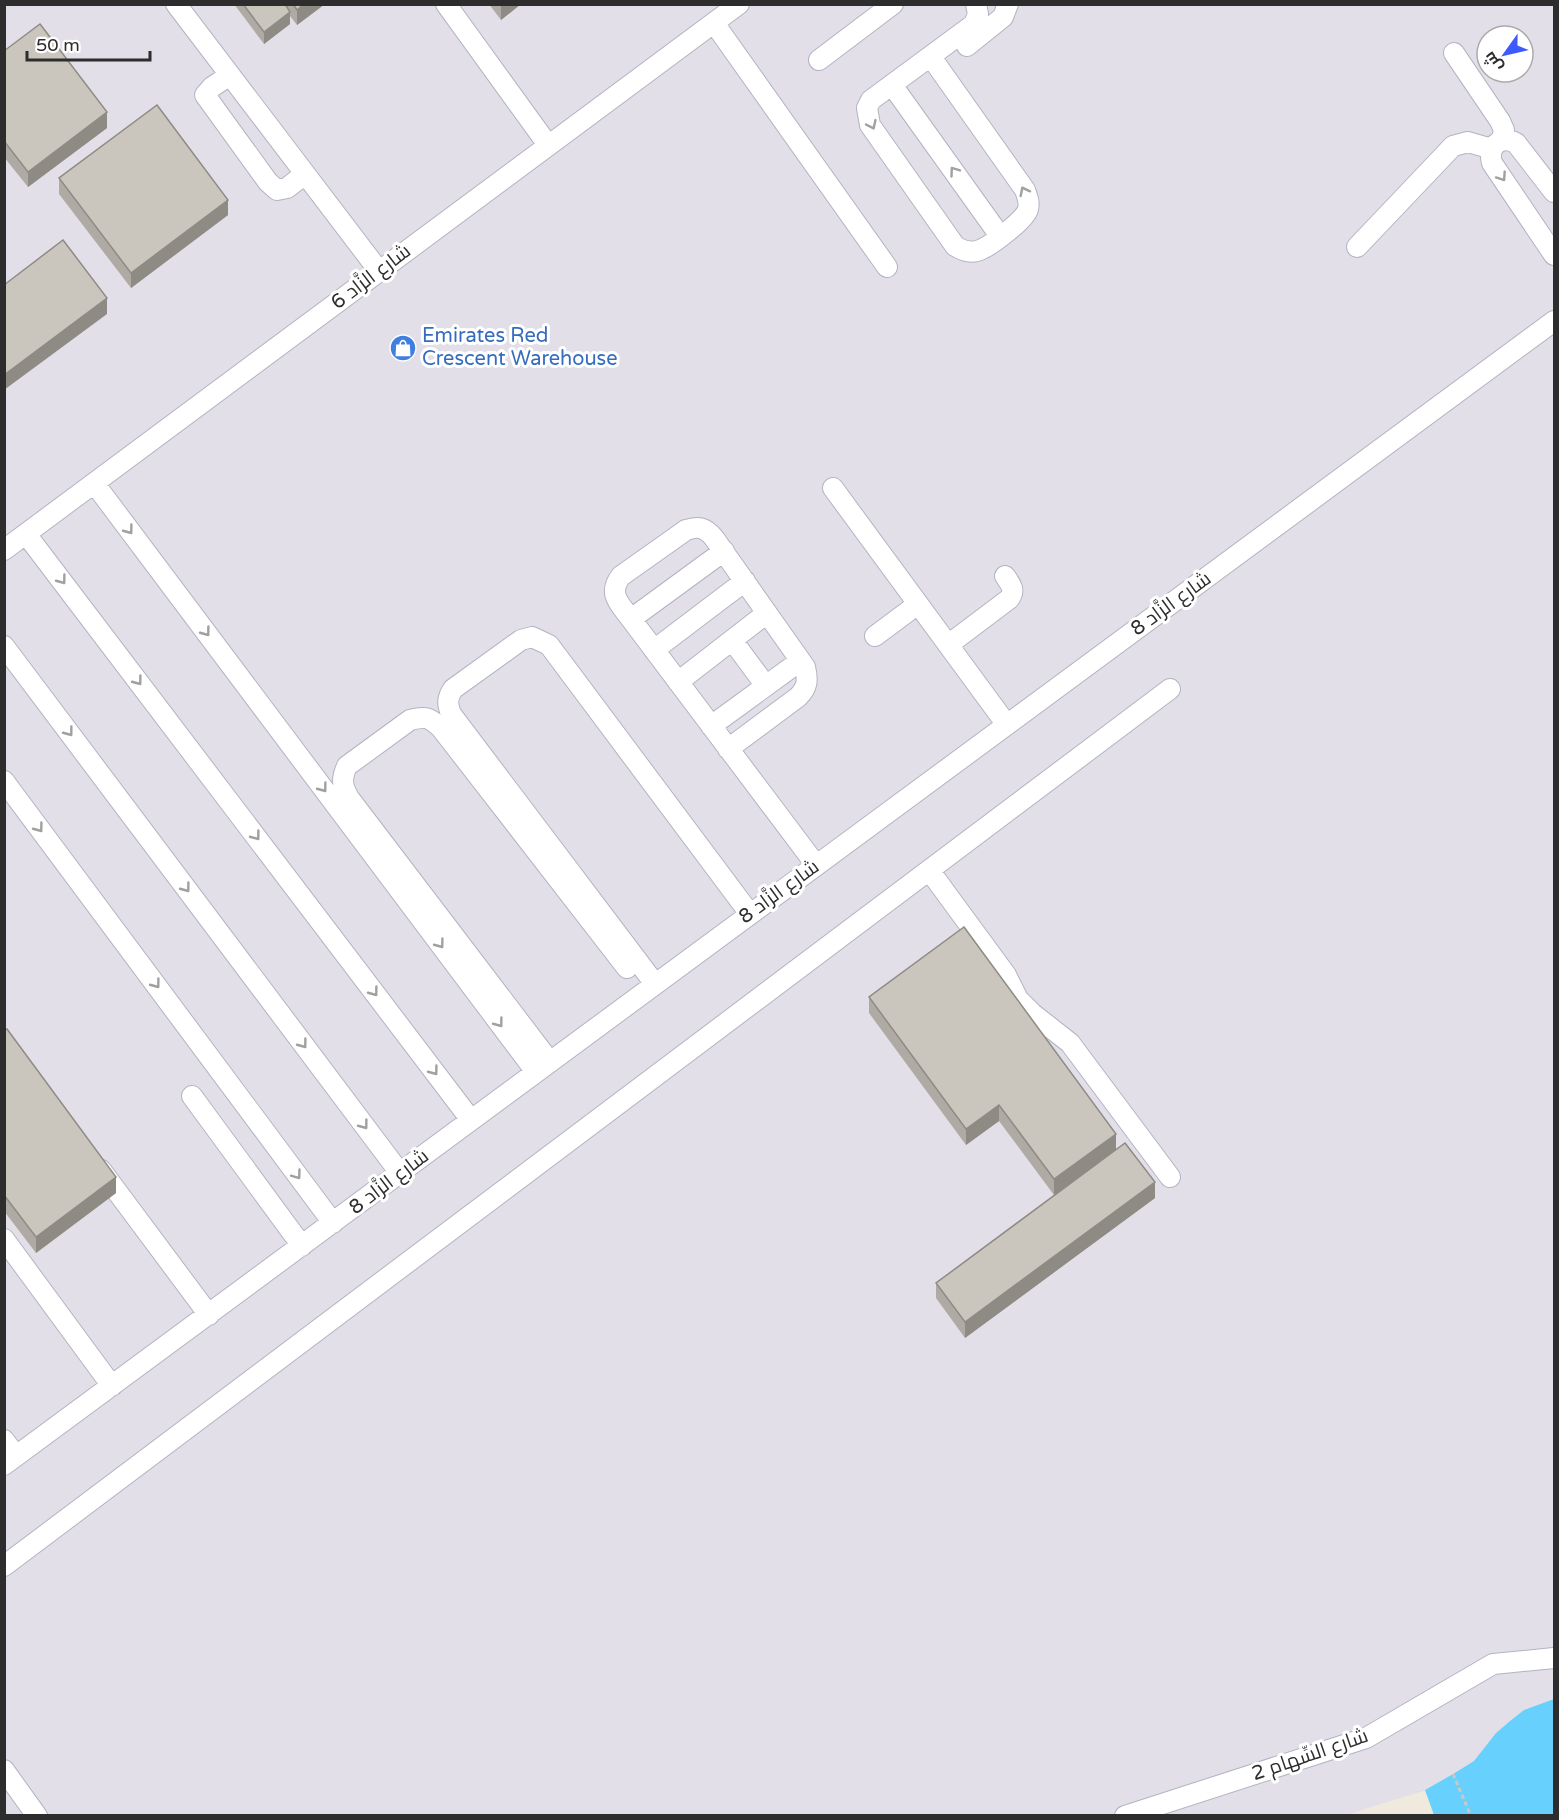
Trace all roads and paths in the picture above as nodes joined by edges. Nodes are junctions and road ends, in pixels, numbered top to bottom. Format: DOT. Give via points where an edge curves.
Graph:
graph roads {
  1 [pos="176,4"];
  2 [pos="446,4"];
  3 [pos="739,4"];
  4 [pos="893,4"];
  5 [pos="976,4"];
  6 [pos="1008,4"];
  7 [pos="714,23"];
  8 [pos="1454,52"];
  9 [pos="819,60"];
  10 [pos="935,62"];
  11 [pos="230,75"];
  12 [pos="892,85"];
  13 [pos="548,145"];
  14 [pos="1497,145"];
  15 [pos="305,174"];
  16 [pos="1554,192"];
  17 [pos="1000,236"];
  18 [pos="1357,248"];
  19 [pos="1554,255"];
  20 [pos="887,267"];
  21 [pos="379,271"];
  22 [pos="1554,321"];
  23 [pos="94,483"];
  24 [pos="833,488"];
  25 [pos="27,534"];
  26 [pos="4,550"];
  27 [pos="724,551"];
  28 [pos="1005,576"];
  29 [pos="744,581"];
  30 [pos="918,604"];
  31 [pos="767,613"];
  32 [pos="631,619"];
  33 [pos="874,636"];
  34 [pos="732,640"];
  35 [pos="948,645"];
  36 [pos="4,646"];
  37 [pos="654,650"];
  38 [pos="800,661"];
  39 [pos="678,682"];
  40 [pos="766,686"];
  41 [pos="1170,689"];
  42 [pos="1007,725"];
  43 [pos="711,726"];
  44 [pos="728,749"];
  45 [pos="4,781"];
  46 [pos="816,866"];
  47 [pos="929,870"];
  48 [pos="750,914"];
  49 [pos="650,987"];
  50 [pos="543,1067"];
  51 [pos="192,1096"];
  52 [pos="471,1120"];
  53 [pos="89,1154"];
  54 [pos="400,1173"];
  55 [pos="1170,1177"];
  56 [pos="333,1223"];
  57 [pos="4,1239"];
  58 [pos="302,1246"];
  59 [pos="209,1315"];
  60 [pos="112,1386"];
  61 [pos="4,1440"];
  62 [pos="10,1461"];
  63 [pos="4,1566"];
  64 [pos="1554,1658"];
  65 [pos="4,1770"];
  66 [pos="1453,1774"];
  67 [pos="37,1815"];
  68 [pos="1125,1815"];
  69 [pos="1471,1815"];
  1 -- 11 [label="street"];
  2 -- 13 [label="street"];
  3 -- 7 [label="street, شارع الزَّاد 6"];
  4 -- 9 [label="street"];
  5 -- 10 [label="street" via="974,24"];
  6 -- 10 [label="street" via="1003,17"];
  7 -- 13 [label="street, شارع الزَّاد 6"];
  7 -- 20 [label="street"];
  8 -- 14 [label="street" via="1500,121 1504,130"];
  10 -- 12 [label="street"];
  17 -- 10 [label="street, one-way" via="1028,210 1025,190"];
  11 -- 15 [label="street"];
  11 -- 15 [label="street" via="205,95 268,182 277,190 287,188"];
  17 -- 12 [label="street, one-way"];
  12 -- 17 [label="street, one-way" via="871,100 867,108 870,125 955,246 963,251 981,250"];
  13 -- 21 [label="street, شارع الزَّاد 6"];
  14 -- 16 [label="street" via="1510,140 1521,148"];
  14 -- 18 [label="street" via="1468,142 1453,146"];
  14 -- 19 [label="street, one-way" via="1490,156 1492,163"];
  15 -- 21 [label="street"];
  21 -- 23 [label="street, شارع الزَّاد 6"];
  22 -- 42 [label="street, شارع الزَّاد 8"];
  23 -- 25 [label="street, شارع الزَّاد 6"];
  23 -- 50 [label="street, one-way"];
  24 -- 30 [label="street"];
  25 -- 26 [label="street, شارع الزَّاد 6"];
  25 -- 52 [label="street, one-way"];
  27 -- 29 [label="street"];
  27 -- 32 [label="street"];
  27 -- 32 [label="street" via="708,530 697,526 621,576 613,591"];
  28 -- 35 [label="street" via="1013,586 1009,599"];
  29 -- 31 [label="street"];
  29 -- 37 [label="street"];
  30 -- 33 [label="street"];
  30 -- 35 [label="street"];
  31 -- 34 [label="street"];
  31 -- 38 [label="street"];
  32 -- 37 [label="street"];
  34 -- 39 [label="street"];
  34 -- 40 [label="street"];
  35 -- 42 [label="street"];
  36 -- 54 [label="street, one-way"];
  37 -- 39 [label="street"];
  38 -- 40 [label="street"];
  38 -- 44 [label="street" via="808,679 805,690"];
  39 -- 43 [label="street"];
  40 -- 43 [label="street"];
  41 -- 47 [label="street"];
  42 -- 46 [label="street, شارع الزَّاد 8"];
  43 -- 44 [label="street"];
  44 -- 46 [label="street"];
  45 -- 56 [label="street, one-way"];
  46 -- 48 [label="street, شارع الزَّاد 8"];
  47 -- 55 [label="street" via="1006,975 1018,999 1083,1058"];
  47 -- 63 [label="street"];
  48 -- 49 [label="street, شارع الزَّاد 8"];
  48 -- 49 [label="street" via="549,645 532,637 521,640 453,688 447,705 452,714"];
  49 -- 50 [label="street, شارع الزَّاد 8"];
  49 -- 50 [label="street" via="431,718 410,720 347,766 342,787 349,798"];
  50 -- 52 [label="street, شارع الزَّاد 8"];
  51 -- 58 [label="street"];
  52 -- 54 [label="street, شارع الزَّاد 8"];
  53 -- 59 [label="street"];
  54 -- 56 [label="street, شارع الزَّاد 8"];
  56 -- 58 [label="street, شارع الزَّاد 8"];
  57 -- 60 [label="street"];
  58 -- 59 [label="street, شارع الزَّاد 8"];
  59 -- 60 [label="street, شارع الزَّاد 8"];
  60 -- 62 [label="street, شارع الزَّاد 8"];
  61 -- 62 [label="street"];
  64 -- 68 [label="street, شارع السِّهام 2" via="1493,1664 1366,1738"];
  65 -- 67 [label="street"];
  66 -- 69 [label="path"];
}
